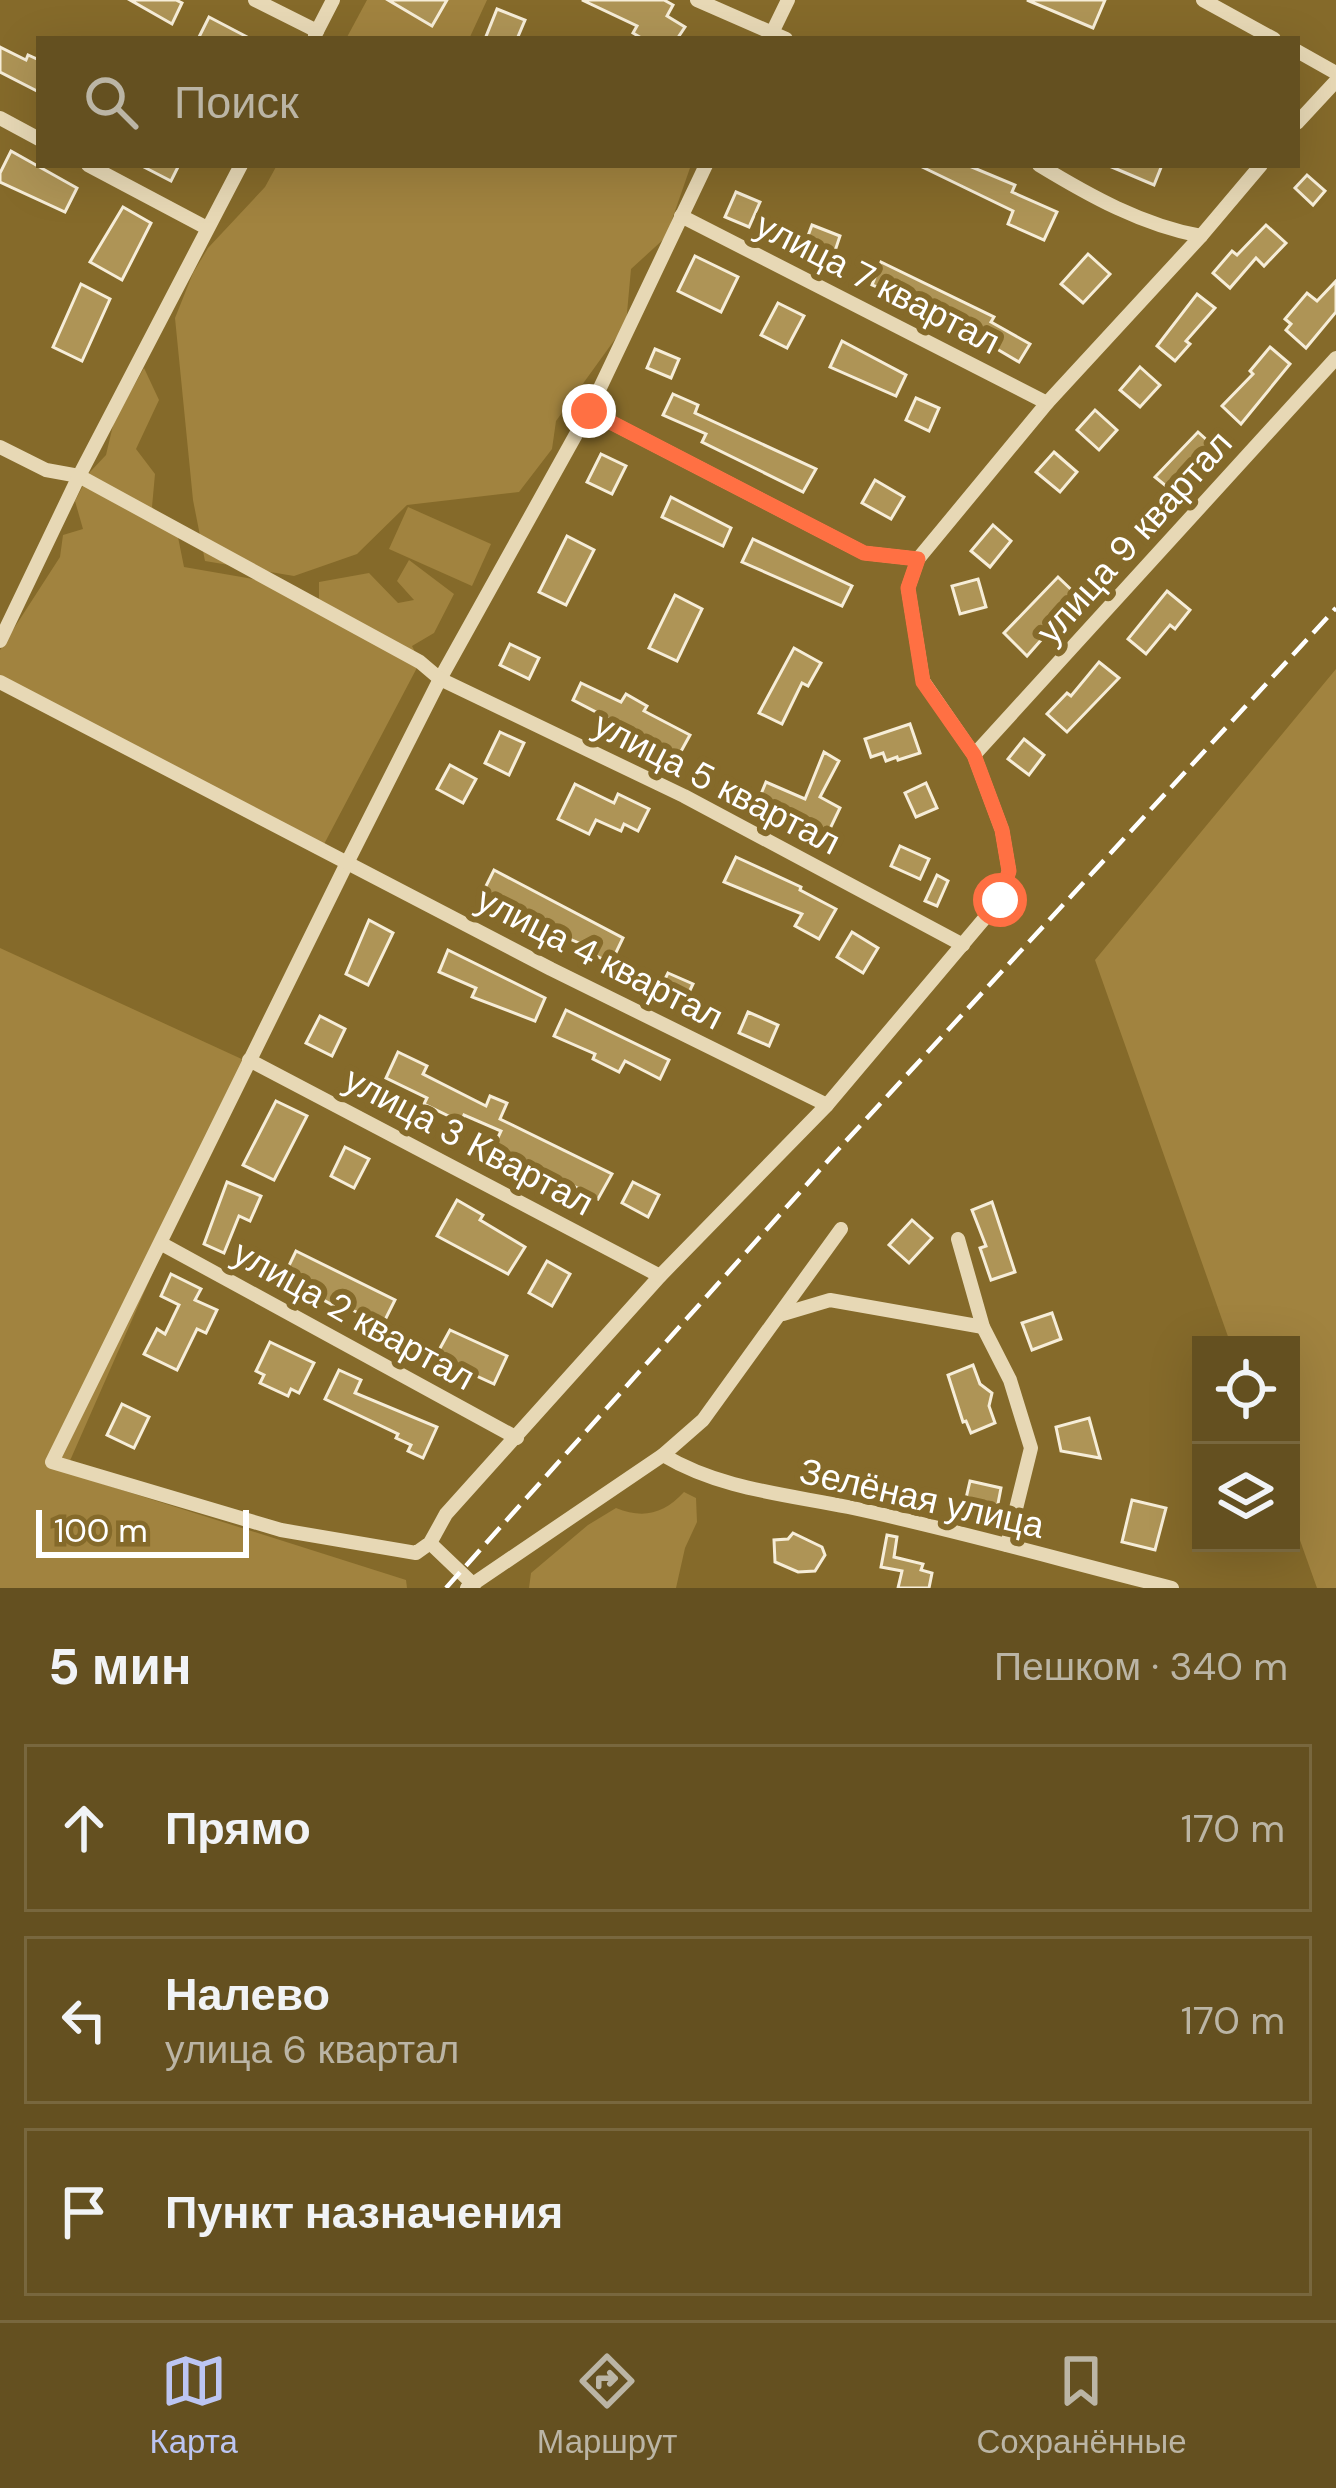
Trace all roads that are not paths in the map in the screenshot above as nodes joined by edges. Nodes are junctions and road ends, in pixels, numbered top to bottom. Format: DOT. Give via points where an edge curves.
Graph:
graph roads {
  1 [pos="255,0"];
  2 [pos="333,0"];
  3 [pos="697,0"];
  4 [pos="788,0"];
  5 [pos="1203,0"];
  6 [pos="315,35"];
  7 [pos="774,36"];
  8 [pos="776,36"];
  9 [pos="1269,36"];
  10 [pos="1300,53"];
  11 [pos="1336,77"];
  12 [pos="0,118"];
  13 [pos="1300,119"];
  14 [pos="36,137"];
  15 [pos="94,168"];
  16 [pos="239,168"];
  17 [pos="705,168"];
  18 [pos="1044,168"];
  19 [pos="1259,168"];
  20 [pos="681,216"];
  21 [pos="205,227"];
  22 [pos="1202,236"];
  23 [pos="1336,358"];
  24 [pos="1047,403"];
  25 [pos="589,411"];
  26 [pos="0,447"];
  27 [pos="79,476"];
  28 [pos="918,559"];
  29 [pos="0,641"];
  30 [pos="440,679"];
  31 [pos="0,682"];
  32 [pos="974,755"];
  33 [pos="348,861"];
  34 [pos="963,946"];
  35 [pos="249,1060"];
  36 [pos="827,1105"];
  37 [pos="841,1228"];
  38 [pos="958,1238"];
  39 [pos="162,1244"];
  40 [pos="660,1276"];
  41 [pos="782,1314"];
  42 [pos="983,1327"];
  43 [pos="517,1438"];
  44 [pos="663,1455"];
  45 [pos="430,1543"];
  46 [pos="1007,1545"];
  47 [pos="472,1586"];
  48 [pos="1172,1588"];
  1 -- 6 [label="street"];
  2 -- 6 [label="street"];
  3 -- 7 [label="street"];
  4 -- 8 [label="street"];
  5 -- 9 [label="street"];
  10 -- 11 [label="street"];
  11 -- 13 [label="street"];
  12 -- 14 [label="street"];
  15 -- 21 [label="street"];
  16 -- 21 [label="street"];
  17 -- 20 [label="street"];
  18 -- 22 [label="street" via="1096,200"];
  19 -- 22 [label="street"];
  20 -- 24 [label="street, улица 7 квартал"];
  20 -- 25 [label="street"];
  21 -- 27 [label="street"];
  22 -- 24 [label="street"];
  23 -- 32 [label="street, улица 9 квартал"];
  24 -- 28 [label="street"];
  25 -- 28 [label="street" via="864,553"];
  25 -- 30 [label="street"];
  26 -- 27 [label="street, улица 5 квартал"];
  27 -- 29 [label="street"];
  27 -- 30 [label="street, улица 5 квартал"];
  28 -- 32 [label="street" via="908,588 923,682"];
  30 -- 33 [label="street"];
  30 -- 34 [label="street, улица 5 квартал" via="684,796"];
  31 -- 33 [label="street, улица 4 квартал"];
  32 -- 34 [label="street" via="1009,871 1000,900"];
  33 -- 35 [label="street"];
  33 -- 36 [label="street, улица 4 квартал"];
  34 -- 36 [label="street"];
  35 -- 39 [label="street"];
  35 -- 40 [label="street, улица 3 Квартал"];
  36 -- 40 [label="street"];
  37 -- 41 [label="street"];
  38 -- 42 [label="street"];
  39 -- 43 [label="street, улица 2 квартал"];
  39 -- 45 [label="street" via="52,1462 280,1530 416,1553"];
  40 -- 43 [label="street"];
  41 -- 42 [label="street" via="830,1300"];
  41 -- 44 [label="street" via="704,1420"];
  42 -- 46 [label="street" via="1031,1448"];
  43 -- 45 [label="street" via="446,1514"];
  44 -- 46 [label="street, Зелёная улица" via="693,1473 779,1497"];
  44 -- 47 [label="street"];
  45 -- 47 [label="street"];
  46 -- 48 [label="street, Зелёная улица"];
}
